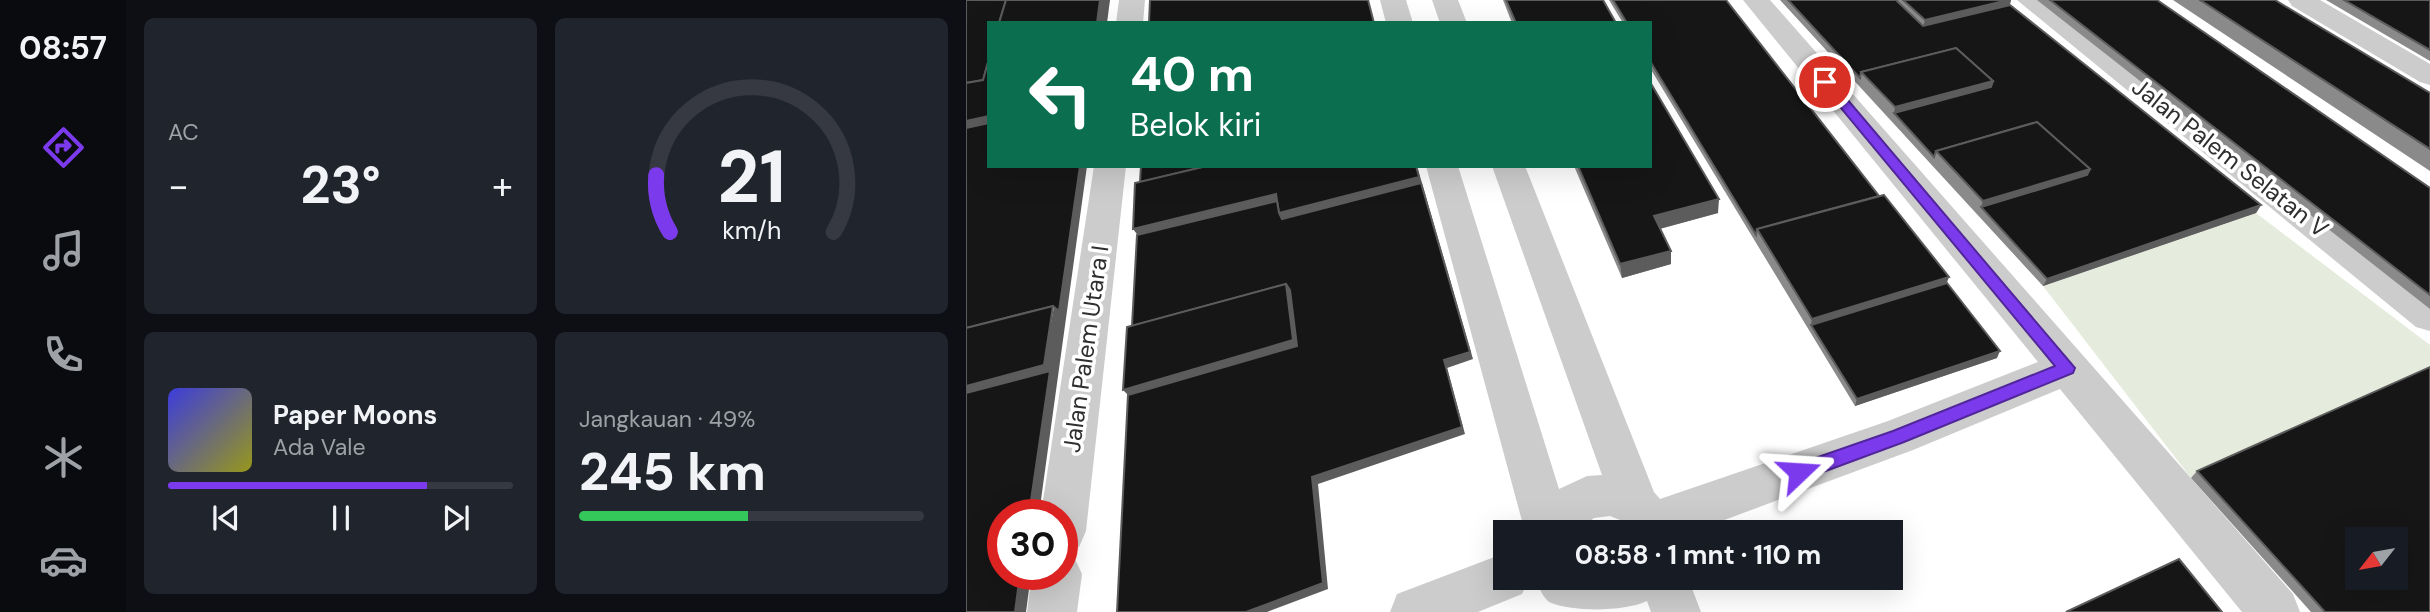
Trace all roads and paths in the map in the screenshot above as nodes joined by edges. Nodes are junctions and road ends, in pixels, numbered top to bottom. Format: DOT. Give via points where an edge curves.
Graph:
graph roads {
  1 [pos="1132,0"];
  2 [pos="1393,0"];
  3 [pos="1445,0"];
  4 [pos="1756,0"];
  5 [pos="2030,0"];
  6 [pos="2301,0"];
  7 [pos="1129,21"];
  8 [pos="1399,21"];
  9 [pos="1453,21"];
  10 [pos="2430,76"];
  11 [pos="1110,168"];
  12 [pos="1443,168"];
  13 [pos="1509,168"];
  14 [pos="2430,316"];
  15 [pos="2067,368"];
  16 [pos="1066,499"];
  17 [pos="1545,520"];
  18 [pos="1558,520"];
  19 [pos="1645,520"];
  20 [pos="1646,520"];
  21 [pos="1649,520"];
  22 [pos="1493,582"];
  23 [pos="1055,590"];
  24 [pos="1565,590"];
  25 [pos="1618,590"];
  26 [pos="1668,590"];
  27 [pos="1052,612"];
  28 [pos="1415,612"];
  29 [pos="1676,612"];
  30 [pos="2275,612"];
  1 -- 7 [label="street"];
  2 -- 8 [label="street"];
  3 -- 9 [label="street"];
  4 -- 15 [label="street"];
  5 -- 14 [label="street, Jalan Palem Selatan V"];
  6 -- 10 [label="street"];
  11 -- 16 [label="street, Jalan Palem Utara I"];
  12 -- 17 [label="street"];
  13 -- 20 [label="street"];
  15 -- 21 [label="street" via="1898,437"];
  15 -- 30 [label="street"];
  18 -- 19 [label="street" via="1587,497 1612,495"];
  22 -- 28 [label="street"];
  23 -- 27 [label="street"];
  24 -- 25 [label="street" via="1587,594"];
  26 -- 29 [label="street"];
}
